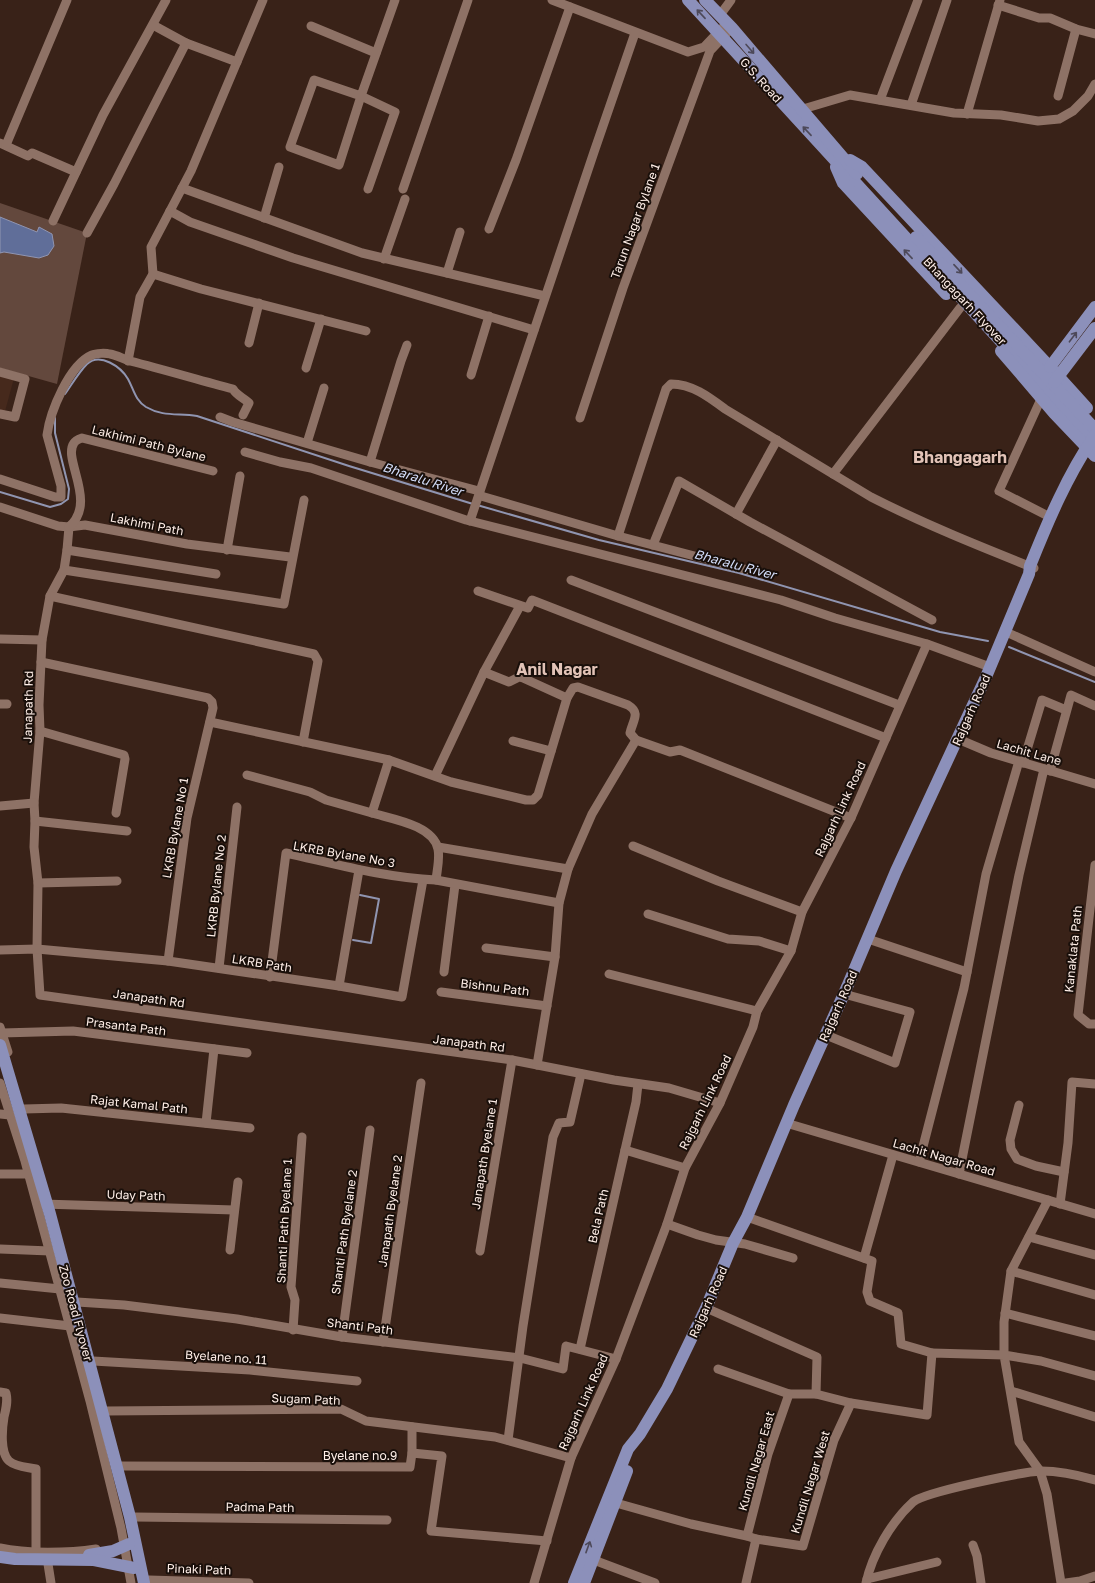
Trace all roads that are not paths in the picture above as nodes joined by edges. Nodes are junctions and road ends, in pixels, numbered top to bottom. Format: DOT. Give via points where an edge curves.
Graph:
graph roads {
  1 [pos="67,0"];
  2 [pos="166,0"];
  3 [pos="263,0"];
  4 [pos="395,0"];
  5 [pos="468,0"];
  6 [pos="552,0"];
  7 [pos="688,0"];
  8 [pos="705,0"];
  9 [pos="731,0"];
  10 [pos="918,0"];
  11 [pos="947,0"];
  12 [pos="999,3"];
  13 [pos="570,7"];
  14 [pos="726,22"];
  15 [pos="153,25"];
  16 [pos="311,26"];
  17 [pos="1076,29"];
  18 [pos="635,33"];
  19 [pos="1095,34"];
  20 [pos="720,35"];
  21 [pos="186,43"];
  22 [pos="376,53"];
  23 [pos="237,62"];
  24 [pos="1095,84"];
  25 [pos="361,96"];
  26 [pos="1058,96"];
  27 [pos="880,100"];
  28 [pos="911,105"];
  29 [pos="803,109"];
  30 [pos="967,114"];
  31 [pos="3,144"];
  32 [pos="837,157"];
  33 [pos="279,167"];
  34 [pos="76,172"];
  35 [pos="852,174"];
  36 [pos="182,188"];
  37 [pos="368,189"];
  38 [pos="403,189"];
  39 [pos="405,199"];
  40 [pos="170,211"];
  41 [pos="264,218"];
  42 [pos="53,221"];
  43 [pos="490,229"];
  44 [pos="460,232"];
  45 [pos="87,233"];
  46 [pos="384,259"];
  47 [pos="447,273"];
  48 [pos="153,274"];
  49 [pos="545,296"];
  50 [pos="259,303"];
  51 [pos="1095,307"];
  52 [pos="960,308"];
  53 [pos="489,316"];
  54 [pos="321,319"];
  55 [pos="1095,328"];
  56 [pos="534,330"];
  57 [pos="366,331"];
  58 [pos="1095,340"];
  59 [pos="248,343"];
  60 [pos="407,345"];
  61 [pos="1035,352"];
  62 [pos="128,361"];
  63 [pos="1050,367"];
  64 [pos="306,368"];
  65 [pos="1017,371"];
  66 [pos="0,372"];
  67 [pos="470,375"];
  68 [pos="1058,383"];
  69 [pos="324,388"];
  70 [pos="1041,399"];
  71 [pos="0,414"];
  72 [pos="243,415"];
  73 [pos="220,416"];
  74 [pos="1095,417"];
  75 [pos="580,418"];
  76 [pos="1095,429"];
  77 [pos="1095,435"];
  78 [pos="777,440"];
  79 [pos="307,443"];
  80 [pos="1093,449"];
  81 [pos="245,452"];
  82 [pos="370,462"];
  83 [pos="213,471"];
  84 [pos="833,474"];
  85 [pos="240,476"];
  86 [pos="0,479"];
  87 [pos="479,491"];
  88 [pos="304,500"];
  89 [pos="0,508"];
  90 [pos="736,514"];
  91 [pos="1050,517"];
  92 [pos="470,521"];
  93 [pos="69,527"];
  94 [pos="618,536"];
  95 [pos="653,544"];
  96 [pos="68,550"];
  97 [pos="227,550"];
  98 [pos="292,559"];
  99 [pos="64,570"];
  100 [pos="1031,570"];
  101 [pos="752,571"];
  102 [pos="216,574"];
  103 [pos="572,580"];
  104 [pos="478,591"];
  105 [pos="50,596"];
  106 [pos="520,606"];
  107 [pos="932,620"];
  108 [pos="1006,632"];
  109 [pos="0,638"];
  110 [pos="42,640"];
  111 [pos="927,644"];
  112 [pos="41,662"];
  113 [pos="990,667"];
  114 [pos="484,672"];
  115 [pos="1095,672"];
  116 [pos="567,698"];
  117 [pos="899,705"];
  118 [pos="1095,706"];
  119 [pos="1066,710"];
  120 [pos="210,722"];
  121 [pos="40,731"];
  122 [pos="886,738"];
  123 [pos="958,739"];
  124 [pos="636,740"];
  125 [pos="513,741"];
  126 [pos="304,742"];
  127 [pos="551,751"];
  128 [pos="389,760"];
  129 [pos="1021,762"];
  130 [pos="1047,770"];
  131 [pos="247,775"];
  132 [pos="435,776"];
  133 [pos="1095,784"];
  134 [pos="34,803"];
  135 [pos="0,806"];
  136 [pos="237,807"];
  137 [pos="116,813"];
  138 [pos="372,813"];
  139 [pos="851,818"];
  140 [pos="35,821"];
  141 [pos="127,831"];
  142 [pos="633,846"];
  143 [pos="438,847"];
  144 [pos="1095,865"];
  145 [pos="568,869"];
  146 [pos="359,870"];
  147 [pos="423,880"];
  148 [pos="436,880"];
  149 [pos="116,881"];
  150 [pos="38,883"];
  151 [pos="455,885"];
  152 [pos="559,903"];
  153 [pos="802,912"];
  154 [pos="648,914"];
  155 [pos="868,939"];
  156 [pos="486,948"];
  157 [pos="37,949"];
  158 [pos="0,950"];
  159 [pos="791,951"];
  160 [pos="555,957"];
  161 [pos="168,961"];
  162 [pos="219,968"];
  163 [pos="444,972"];
  164 [pos="968,972"];
  165 [pos="609,974"];
  166 [pos="270,977"];
  167 [pos="339,986"];
  168 [pos="441,992"];
  169 [pos="844,994"];
  170 [pos="547,1006"];
  171 [pos="757,1011"];
  172 [pos="1095,1024"];
  173 [pos="1,1035"];
  174 [pos="826,1035"];
  175 [pos="214,1049"];
  176 [pos="247,1052"];
  177 [pos="512,1060"];
  178 [pos="537,1065"];
  179 [pos="0,1066"];
  180 [pos="581,1074"];
  181 [pos="0,1083"];
  182 [pos="421,1083"];
  183 [pos="638,1084"];
  184 [pos="1095,1084"];
  185 [pos="720,1103"];
  186 [pos="1019,1105"];
  187 [pos="24,1109"];
  188 [pos="0,1114"];
  189 [pos="10,1115"];
  190 [pos="206,1123"];
  191 [pos="786,1123"];
  192 [pos="250,1128"];
  193 [pos="370,1130"];
  194 [pos="302,1137"];
  195 [pos="625,1150"];
  196 [pos="893,1155"];
  197 [pos="919,1162"];
  198 [pos="685,1168"];
  199 [pos="1064,1172"];
  200 [pos="0,1174"];
  201 [pos="29,1174"];
  202 [pos="959,1174"];
  203 [pos="238,1182"];
  204 [pos="1048,1200"];
  205 [pos="37,1204"];
  206 [pos="1060,1204"];
  207 [pos="53,1205"];
  208 [pos="234,1210"];
  209 [pos="1095,1214"];
  210 [pos="748,1217"];
  211 [pos="667,1224"];
  212 [pos="1029,1237"];
  213 [pos="733,1243"];
  214 [pos="0,1249"];
  215 [pos="230,1250"];
  216 [pos="50,1251"];
  217 [pos="480,1251"];
  218 [pos="1095,1255"];
  219 [pos="793,1258"];
  220 [pos="864,1258"];
  221 [pos="1011,1271"];
  222 [pos="0,1283"];
  223 [pos="60,1289"];
  224 [pos="1095,1295"];
  225 [pos="77,1302"];
  226 [pos="706,1308"];
  227 [pos="1005,1313"];
  228 [pos="0,1318"];
  229 [pos="70,1326"];
  230 [pos="293,1330"];
  231 [pos="1095,1336"];
  232 [pos="342,1337"];
  233 [pos="383,1342"];
  234 [pos="580,1349"];
  235 [pos="932,1353"];
  236 [pos="1004,1355"];
  237 [pos="520,1358"];
  238 [pos="616,1359"];
  239 [pos="93,1361"];
  240 [pos="718,1369"];
  241 [pos="1095,1376"];
  242 [pos="357,1381"];
  243 [pos="1011,1391"];
  244 [pos="0,1392"];
  245 [pos="789,1394"];
  246 [pos="816,1394"];
  247 [pos="851,1404"];
  248 [pos="106,1411"];
  249 [pos="1095,1417"];
  250 [pos="412,1427"];
  251 [pos="640,1434"];
  252 [pos="508,1440"];
  253 [pos="412,1454"];
  254 [pos="571,1458"];
  255 [pos="121,1466"];
  256 [pos="1040,1471"];
  257 [pos="1095,1480"];
  258 [pos="616,1503"];
  259 [pos="134,1517"];
  260 [pos="386,1520"];
  261 [pos="752,1537"];
  262 [pos="547,1540"];
  263 [pos="130,1541"];
  264 [pos="973,1545"];
  265 [pos="0,1548"];
  266 [pos="36,1551"];
  267 [pos="0,1553"];
  268 [pos="0,1557"];
  269 [pos="594,1558"];
  270 [pos="0,1561"];
  271 [pos="936,1562"];
  272 [pos="48,1564"];
  273 [pos="136,1568"];
  274 [pos="1095,1576"];
  275 [pos="866,1581"];
  276 [pos="145,1582"];
  277 [pos="51,1583"];
  278 [pos="131,1583"];
  279 [pos="249,1583"];
  280 [pos="534,1583"];
  281 [pos="574,1583"];
  282 [pos="584,1583"];
  283 [pos="655,1583"];
  284 [pos="746,1583"];
  285 [pos="981,1583"];
  286 [pos="1061,1583"];
  287 [pos="1066,1583"];
  1 -- 31 [label="street"];
  2 -- 15 [label="street"];
  3 -- 23 [label="street"];
  4 -- 22 [label="street"];
  5 -- 38 [label="street"];
  6 -- 13 [label="street"];
  20 -- 7 [label="main road, G.S. Road, one-way"];
  8 -- 14 [label="main road"];
  9 -- 14 [label="street"];
  10 -- 27 [label="street"];
  11 -- 28 [label="street"];
  12 -- 17 [label="street" via="1039,18 1050,18"];
  12 -- 30 [label="street"];
  13 -- 18 [label="street"];
  13 -- 43 [label="street"];
  14 -- 20 [label="street"];
  14 -- 29 [label="main road, one-way"];
  15 -- 21 [label="street"];
  15 -- 34 [label="street" via="103,114"];
  16 -- 22 [label="street"];
  17 -- 19 [label="street"];
  17 -- 26 [label="street"];
  18 -- 20 [label="street" via="688,52 704,46"];
  18 -- 49 [label="street"];
  32 -- 20 [label="main road, G.S. Road, one-way"];
  20 -- 75 [label="street, Tarun Nagar Bylane 1" via="710,51 670,159 623,288"];
  21 -- 23 [label="street"];
  21 -- 45 [label="street"];
  22 -- 25 [label="street"];
  23 -- 36 [label="street"];
  24 -- 30 [label="street" via="1088,96 1073,111 1059,119 1038,121 1001,115"];
  25 -- 25 [label="street" via="339,165 290,147 314,80"];
  25 -- 37 [label="street" via="395,112"];
  27 -- 28 [label="street"];
  27 -- 29 [label="street" via="850,95"];
  28 -- 30 [label="street"];
  29 -- 32 [label="main road"];
  31 -- 34 [label="street" via="28,156 32,153"];
  32 -- 35 [label="main road, Bhangagarh Flyover"];
  52 -- 32 [label="main road, one-way" via="843,183"];
  32 -- 61 [label="main road, one-way" via="862,167"];
  33 -- 41 [label="street"];
  34 -- 42 [label="street"];
  35 -- 68 [label="main road, Bhangagarh Flyover"];
  35 -- 80 [label="main road, Bhangagarh Flyover" via="1014,354"];
  36 -- 40 [label="street"];
  36 -- 41 [label="street"];
  39 -- 46 [label="street"];
  40 -- 48 [label="street" via="151,247"];
  40 -- 53 [label="street" via="190,222 293,258"];
  41 -- 46 [label="street"];
  44 -- 47 [label="street"];
  46 -- 47 [label="street"];
  47 -- 49 [label="street"];
  48 -- 50 [label="street"];
  48 -- 62 [label="street" via="140,297"];
  49 -- 56 [label="street"];
  50 -- 54 [label="street"];
  50 -- 59 [label="street"];
  63 -- 51 [label="main road, one-way"];
  52 -- 65 [label="main road"];
  52 -- 84 [label="street"];
  53 -- 56 [label="street"];
  53 -- 67 [label="street"];
  54 -- 57 [label="street"];
  54 -- 64 [label="street"];
  55 -- 68 [label="main road"];
  56 -- 87 [label="street"];
  58 -- 68 [label="main road"];
  60 -- 82 [label="street"];
  61 -- 63 [label="main road"];
  61 -- 65 [label="main road"];
  62 -- 72 [label="street" via="233,389 249,403"];
  62 -- 86 [label="street" via="109,353 93,355 84,360 72,374 58,397 47,435 61,486 61,497"];
  63 -- 68 [label="main road"];
  65 -- 70 [label="main road"];
  66 -- 71 [label="street" via="25,379 15,417"];
  68 -- 74 [label="main road"];
  68 -- 76 [label="main road, Bhangagarh Flyover"];
  69 -- 79 [label="street"];
  70 -- 80 [label="main road"];
  70 -- 91 [label="street" via="999,491"];
  73 -- 79 [label="street"];
  77 -- 80 [label="main road, Rajgarh Road"];
  78 -- 84 [label="street"];
  78 -- 90 [label="street"];
  78 -- 94 [label="street" via="694,388 671,384 666,390"];
  79 -- 82 [label="street"];
  80 -- 91 [label="main road, Rajgarh Road" via="1067,481"];
  80 -- 100 [label="main road, Rajgarh Road" via="1069,490"];
  81 -- 92 [label="street" via="311,468"];
  82 -- 87 [label="street"];
  83 -- 93 [label="street, Lakhimi Path Bylane" via="82,438 74,443 71,451 79,482 81,504 76,519"];
  84 -- 100 [label="street" via="896,509"];
  85 -- 97 [label="street"];
  87 -- 92 [label="street"];
  87 -- 94 [label="street" via="481,496"];
  88 -- 98 [label="street"];
  89 -- 93 [label="street, Lakhimi Path"];
  90 -- 95 [label="street" via="679,481"];
  90 -- 107 [label="street"];
  91 -- 100 [label="main road, Rajgarh Road"];
  92 -- 111 [label="street" via="781,600"];
  93 -- 96 [label="street, Janapath Rd"];
  93 -- 97 [label="street, Lakhimi Path" via="85,525"];
  94 -- 95 [label="street"];
  95 -- 101 [label="street"];
  96 -- 99 [label="street, Janapath Rd"];
  96 -- 102 [label="street"];
  97 -- 98 [label="street, Lakhimi Path"];
  98 -- 99 [label="street" via="284,604"];
  99 -- 105 [label="street, Janapath Rd"];
  100 -- 108 [label="main road, Rajgarh Road"];
  103 -- 117 [label="street"];
  104 -- 106 [label="street"];
  105 -- 110 [label="street, Janapath Rd"];
  105 -- 126 [label="street" via="314,654 318,661"];
  106 -- 114 [label="street"];
  106 -- 122 [label="street" via="528,608 532,600"];
  108 -- 113 [label="main road, Rajgarh Road"];
  108 -- 115 [label="street"];
  109 -- 110 [label="street"];
  110 -- 112 [label="street, Janapath Rd"];
  111 -- 113 [label="street"];
  111 -- 117 [label="street, Rajgarh Link Road"];
  112 -- 120 [label="street, LKRB Bylane No 1" via="208,698 213,708"];
  112 -- 121 [label="street, Janapath Rd"];
  113 -- 123 [label="main road, Rajgarh Road"];
  114 -- 116 [label="street" via="508,682 523,678"];
  114 -- 132 [label="street"];
  116 -- 124 [label="street" via="573,688 578,687 628,705 636,713 630,733"];
  116 -- 127 [label="street"];
  117 -- 122 [label="street, Rajgarh Link Road"];
  118 -- 119 [label="street" via="1071,695"];
  119 -- 129 [label="street" via="1042,700"];
  119 -- 130 [label="street"];
  120 -- 126 [label="street"];
  120 -- 161 [label="street, LKRB Bylane No 1" via="186,818"];
  121 -- 134 [label="street, Janapath Rd"];
  121 -- 137 [label="street" via="124,755"];
  122 -- 139 [label="street, Rajgarh Link Road"];
  123 -- 129 [label="street, Lachit Lane" via="990,753"];
  123 -- 155 [label="main road, Rajgarh Road" via="896,871"];
  124 -- 139 [label="street" via="670,752 680,750"];
  124 -- 145 [label="street" via="592,814"];
  125 -- 127 [label="street"];
  126 -- 128 [label="street"];
  127 -- 132 [label="street" via="538,795 533,800 451,782"];
  128 -- 132 [label="street"];
  128 -- 138 [label="street"];
  129 -- 130 [label="street, Lachit Lane"];
  129 -- 164 [label="street" via="986,874"];
  130 -- 133 [label="street, Lachit Lane"];
  130 -- 202 [label="street" via="1019,875"];
  131 -- 138 [label="street" via="310,792 326,800"];
  134 -- 135 [label="street"];
  134 -- 140 [label="street, Janapath Rd"];
  136 -- 162 [label="street, LKRB Bylane No 2"];
  138 -- 143 [label="street" via="428,832"];
  139 -- 153 [label="street, Rajgarh Link Road"];
  140 -- 141 [label="street"];
  140 -- 150 [label="street, Janapath Rd" via="34,847"];
  142 -- 153 [label="street"];
  143 -- 145 [label="street"];
  143 -- 148 [label="street"];
  144 -- 172 [label="street, Kanaklata Path" via="1078,1015 1089,1024"];
  145 -- 152 [label="street"];
  146 -- 147 [label="street, LKRB Bylane No 3"];
  146 -- 166 [label="street, LKRB Bylane No 3" via="286,853"];
  146 -- 167 [label="street"];
  147 -- 148 [label="street, LKRB Bylane No 3"];
  147 -- 167 [label="street, LKRB Path" via="402,997"];
  148 -- 151 [label="street, LKRB Bylane No 3"];
  149 -- 150 [label="street"];
  150 -- 157 [label="street, Janapath Rd"];
  151 -- 152 [label="street, LKRB Bylane No 3"];
  151 -- 163 [label="street"];
  152 -- 160 [label="street"];
  153 -- 159 [label="street, Rajgarh Link Road"];
  154 -- 159 [label="street" via="728,939 759,941"];
  155 -- 164 [label="street"];
  155 -- 169 [label="main road, Rajgarh Road"];
  156 -- 160 [label="street"];
  157 -- 158 [label="street, LKRB Path"];
  157 -- 161 [label="street, LKRB Path"];
  157 -- 177 [label="street, Janapath Rd" via="40,995"];
  159 -- 171 [label="street, Rajgarh Link Road"];
  160 -- 170 [label="street"];
  161 -- 162 [label="street, LKRB Path"];
  162 -- 166 [label="street, LKRB Path"];
  164 -- 197 [label="street"];
  165 -- 171 [label="street"];
  166 -- 167 [label="street, LKRB Path"];
  168 -- 170 [label="street, Bishnu Path"];
  169 -- 174 [label="main road, Rajgarh Road"];
  169 -- 174 [label="street" via="910,1012 895,1063"];
  170 -- 178 [label="street"];
  171 -- 185 [label="street, Rajgarh Link Road" via="753,1027"];
  173 -- 175 [label="street, Prasanta Path" via="73,1031"];
  173 -- 187 [label="street"];
  173 -- 276 [label="main road, Zoo Road Flyover" via="52,1220"];
  174 -- 191 [label="main road, Rajgarh Road"];
  175 -- 176 [label="street, Prasanta Path"];
  175 -- 190 [label="street"];
  177 -- 178 [label="street, Janapath Rd"];
  177 -- 217 [label="street, Janapath Byelane 1"];
  178 -- 180 [label="street, Janapath Rd"];
  179 -- 263 [label="main road, Zoo Road Flyover" via="69,1304"];
  180 -- 183 [label="street, Janapath Rd"];
  180 -- 237 [label="street" via="570,1122 559,1123 553,1137"];
  181 -- 189 [label="street"];
  182 -- 233 [label="street, Janapath Byelane 2"];
  183 -- 185 [label="street, Janapath Rd" via="669,1088"];
  183 -- 195 [label="street, Bela Path"];
  184 -- 199 [label="street" via="1072,1082"];
  185 -- 198 [label="street, Rajgarh Link Road"];
  186 -- 199 [label="street" via="1010,1140 1011,1149 1017,1159"];
  187 -- 190 [label="street, Rajat Kamal Path" via="60,1108"];
  187 -- 207 [label="street"];
  188 -- 189 [label="street"];
  189 -- 201 [label="street"];
  190 -- 192 [label="street, Rajat Kamal Path"];
  191 -- 196 [label="street, Lachit Nagar Road"];
  191 -- 210 [label="main road, Rajgarh Road"];
  193 -- 232 [label="street, Shanti Path Byelane 2"];
  194 -- 230 [label="street, Shanti Path Byelane 1" via="292,1287 295,1300"];
  195 -- 198 [label="street"];
  195 -- 234 [label="street, Bela Path"];
  196 -- 197 [label="street, Lachit Nagar Road"];
  196 -- 220 [label="street"];
  197 -- 202 [label="street, Lachit Nagar Road"];
  198 -- 211 [label="street, Rajgarh Link Road"];
  199 -- 206 [label="street"];
  200 -- 201 [label="street"];
  201 -- 205 [label="street"];
  202 -- 204 [label="street, Lachit Nagar Road"];
  203 -- 208 [label="street"];
  204 -- 206 [label="street, Lachit Nagar Road"];
  204 -- 212 [label="street"];
  205 -- 207 [label="street, Uday Path"];
  205 -- 216 [label="street"];
  206 -- 209 [label="street, Lachit Nagar Road"];
  207 -- 208 [label="street, Uday Path"];
  207 -- 225 [label="street"];
  208 -- 215 [label="street"];
  210 -- 213 [label="main road, Rajgarh Road"];
  210 -- 220 [label="street"];
  211 -- 213 [label="street"];
  211 -- 238 [label="street, Rajgarh Link Road"];
  212 -- 218 [label="street"];
  212 -- 221 [label="street"];
  213 -- 219 [label="street"];
  213 -- 226 [label="main road, Rajgarh Road"];
  214 -- 216 [label="street"];
  216 -- 223 [label="street"];
  220 -- 235 [label="street" via="872,1261 867,1292 870,1301 898,1313 901,1344"];
  221 -- 224 [label="street"];
  221 -- 227 [label="street"];
  222 -- 223 [label="street"];
  223 -- 229 [label="street"];
  225 -- 230 [label="street, Shanti Path" via="124,1305 236,1319"];
  225 -- 239 [label="street"];
  226 -- 246 [label="street" via="817,1357"];
  226 -- 251 [label="main road, Rajgarh Road" via="667,1389"];
  227 -- 231 [label="street"];
  227 -- 236 [label="street"];
  228 -- 229 [label="street"];
  229 -- 263 [label="street" via="106,1464"];
  230 -- 232 [label="street, Shanti Path"];
  232 -- 233 [label="street, Shanti Path"];
  233 -- 237 [label="street, Shanti Path"];
  234 -- 237 [label="street, Shanti Path" via="566,1346 562,1369"];
  234 -- 238 [label="street, Shanti Path"];
  235 -- 236 [label="street"];
  235 -- 247 [label="street" via="928,1415"];
  236 -- 241 [label="street" via="1041,1361"];
  236 -- 243 [label="street"];
  237 -- 252 [label="street"];
  238 -- 254 [label="street, Rajgarh Link Road"];
  239 -- 242 [label="street, Byelane no. 11" via="250,1370"];
  239 -- 248 [label="street"];
  240 -- 245 [label="street"];
  243 -- 249 [label="street"];
  243 -- 256 [label="street" via="1019,1442"];
  244 -- 266 [label="street" via="6,1393 8,1399 1,1432 2,1453 8,1461 19,1466 36,1468"];
  245 -- 246 [label="street"];
  245 -- 261 [label="street, Kundil Nagar East" via="768,1454"];
  246 -- 247 [label="street"];
  247 -- 261 [label="street, Kundil Nagar West" via="834,1440 803,1546"];
  248 -- 250 [label="street, Sugam Path" via="340,1409 366,1421"];
  248 -- 255 [label="street"];
  250 -- 252 [label="street, Sugam Path"];
  250 -- 253 [label="street"];
  251 -- 258 [label="main road, Rajgarh Road"];
  281 -- 251 [label="main road, Rajgarh Road, one-way" via="628,1450"];
  252 -- 254 [label="street, Sugam Path"];
  253 -- 255 [label="street, Byelane no.9" via="410,1467"];
  253 -- 262 [label="street, Byelane no.9" via="442,1456 431,1531"];
  254 -- 262 [label="street, Rajgarh Link Road"];
  255 -- 259 [label="street"];
  256 -- 257 [label="street" via="1074,1474"];
  256 -- 275 [label="street" via="940,1491 914,1501 888,1531 869,1569"];
  256 -- 286 [label="street" via="1048,1494"];
  258 -- 261 [label="street" via="691,1524"];
  258 -- 269 [label="main road, Rajgarh Road"];
  259 -- 260 [label="street, Padma Path"];
  259 -- 263 [label="street"];
  261 -- 284 [label="street, Kundil Nagar East"];
  262 -- 280 [label="street, Rajgarh Link Road"];
  263 -- 266 [label="street" via="80,1551"];
  263 -- 267 [label="main road" via="113,1551 94,1555"];
  263 -- 273 [label="main road, Zoo Road Flyover"];
  264 -- 285 [label="street"];
  265 -- 266 [label="street"];
  268 -- 273 [label="main road" via="94,1560"];
  269 -- 282 [label="main road, Rajgarh Road"];
  269 -- 283 [label="street"];
  270 -- 272 [label="street"];
  271 -- 275 [label="street"];
  272 -- 273 [label="street"];
  272 -- 277 [label="street"];
  273 -- 276 [label="main road, Zoo Road Flyover"];
  273 -- 278 [label="street"];
  274 -- 287 [label="street"];
  276 -- 279 [label="street, Pinaki Path"];
}
